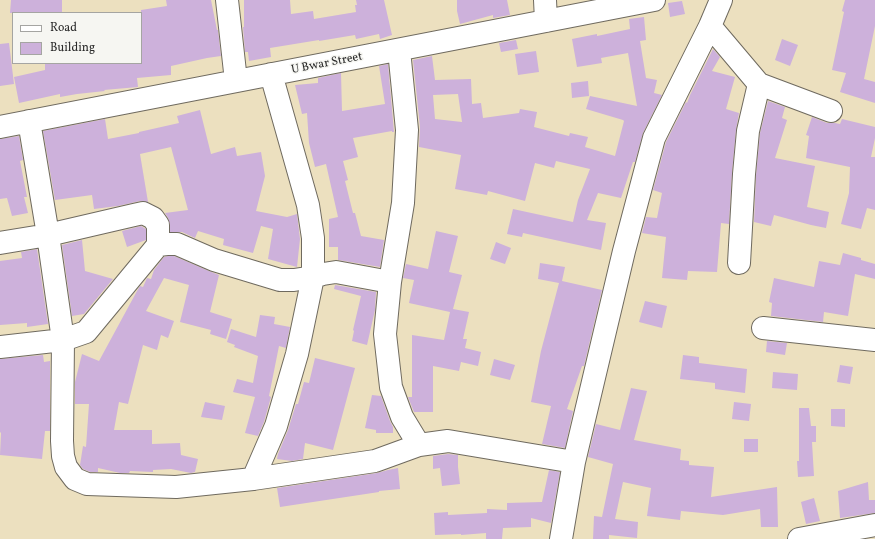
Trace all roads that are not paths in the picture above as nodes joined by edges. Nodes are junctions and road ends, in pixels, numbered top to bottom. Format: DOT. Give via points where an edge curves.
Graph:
graph roads {
  1 [pos="227,0"];
  2 [pos="545,0"];
  3 [pos="654,0"];
  4 [pos="721,0"];
  5 [pos="619,3"];
  6 [pos="546,21"];
  7 [pos="710,26"];
  8 [pos="399,50"];
  9 [pos="271,74"];
  10 [pos="236,81"];
  11 [pos="759,84"];
  12 [pos="831,111"];
  13 [pos="29,121"];
  14 [pos="0,126"];
  15 [pos="48,235"];
  16 [pos="0,243"];
  17 [pos="158,245"];
  18 [pos="739,263"];
  19 [pos="313,277"];
  20 [pos="390,282"];
  21 [pos="763,328"];
  22 [pos="63,340"];
  23 [pos="875,340"];
  24 [pos="0,347"];
  25 [pos="419,445"];
  26 [pos="574,462"];
  27 [pos="253,479"];
  28 [pos="875,525"];
  29 [pos="561,539"];
  30 [pos="799,539"];
  1 -- 10 [label="street"];
  2 -- 6 [label="street"];
  3 -- 5 [label="street, U Bwar Street"];
  4 -- 7 [label="street"];
  5 -- 6 [label="street, U Bwar Street"];
  6 -- 8 [label="street, U Bwar Street"];
  7 -- 11 [label="street"];
  7 -- 26 [label="street" via="654,138 624,251"];
  8 -- 9 [label="street, U Bwar Street"];
  8 -- 20 [label="street" via="407,130 403,203"];
  9 -- 10 [label="street, U Bwar Street"];
  9 -- 19 [label="street" via="308,205 313,238"];
  10 -- 13 [label="street, U Bwar Street"];
  11 -- 12 [label="street"];
  11 -- 18 [label="street" via="748,130"];
  13 -- 14 [label="street, U Bwar Street"];
  13 -- 15 [label="street"];
  15 -- 16 [label="street"];
  15 -- 17 [label="street" via="143,214 152,218 158,225"];
  15 -- 22 [label="street"];
  17 -- 19 [label="street" via="177,244 214,260 280,280"];
  17 -- 22 [label="street" via="86,332"];
  19 -- 20 [label="street" via="336,272"];
  19 -- 27 [label="street" via="297,354 276,426"];
  20 -- 25 [label="street" via="385,334 391,387 402,417"];
  21 -- 23 [label="street"];
  22 -- 24 [label="street"];
  22 -- 27 [label="street" via="63,456 66,467 75,479 87,484 176,487"];
  25 -- 26 [label="street" via="448,441"];
  25 -- 27 [label="street" via="375,461"];
  26 -- 29 [label="street"];
  28 -- 30 [label="street"];
}
